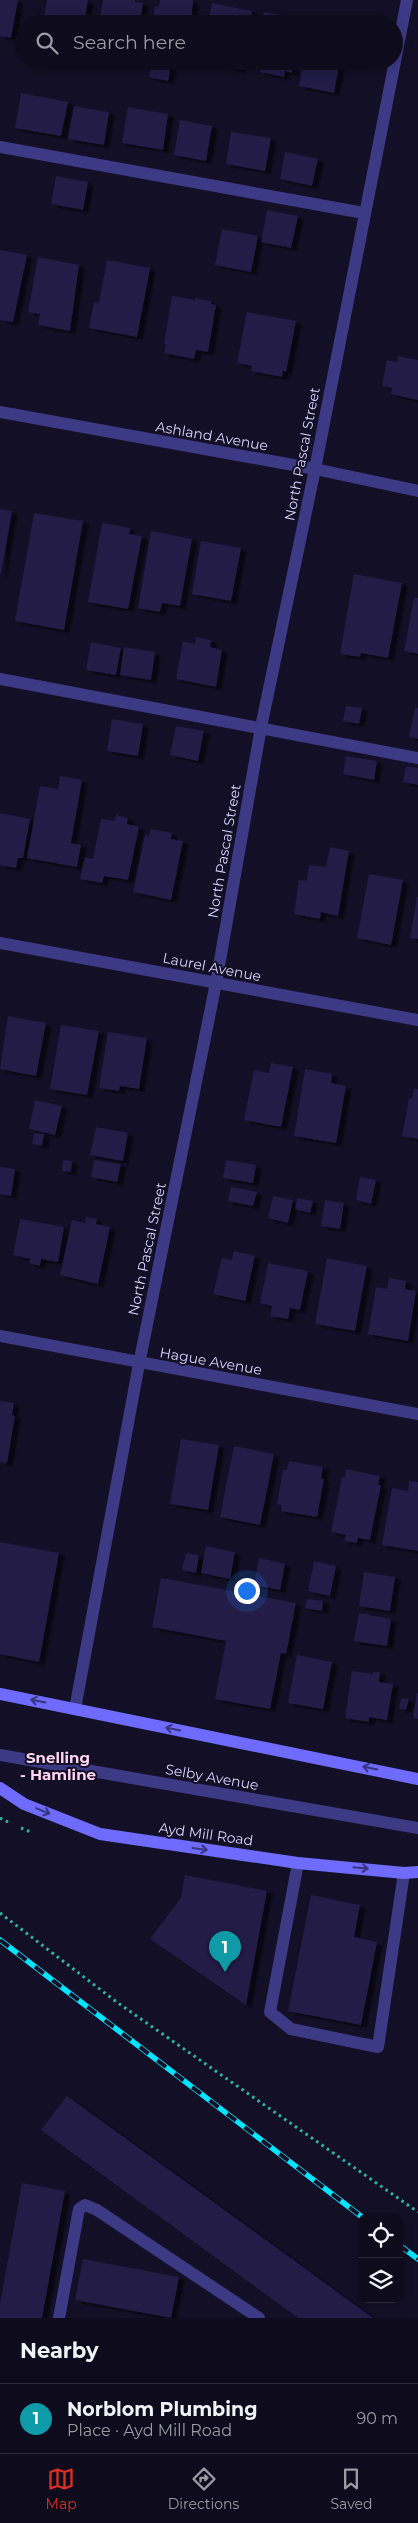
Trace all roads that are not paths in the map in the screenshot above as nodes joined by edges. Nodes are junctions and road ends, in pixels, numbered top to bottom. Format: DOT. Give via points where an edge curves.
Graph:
graph roads {
  1 [pos="407,0"];
  2 [pos="403,20"];
  3 [pos="393,70"];
  4 [pos="0,146"];
  5 [pos="364,213"];
  6 [pos="0,412"];
  7 [pos="315,468"];
  8 [pos="418,491"];
  9 [pos="0,679"];
  10 [pos="261,727"];
  11 [pos="418,758"];
  12 [pos="0,943"];
  13 [pos="216,983"];
  14 [pos="418,1020"];
  15 [pos="0,1336"];
  16 [pos="139,1364"];
  17 [pos="418,1414"];
  18 [pos="0,1694"];
  19 [pos="75,1709"];
  20 [pos="0,1755"];
  21 [pos="418,1778"];
  22 [pos="0,1788"];
  23 [pos="418,1828"];
  24 [pos="298,1863"];
  25 [pos="418,1872"];
  26 [pos="404,1873"];
  27 [pos="59,2318"];
  28 [pos="259,2318"];
  1 -- 2 [label="street, North Pascal Street"];
  3 -- 5 [label="street, North Pascal Street"];
  4 -- 5 [label="street"];
  5 -- 7 [label="street, North Pascal Street"];
  6 -- 7 [label="street, Ashland Avenue"];
  7 -- 8 [label="street, Ashland Avenue"];
  7 -- 10 [label="street, North Pascal Street"];
  9 -- 10 [label="street"];
  10 -- 11 [label="street"];
  10 -- 13 [label="street, North Pascal Street"];
  12 -- 13 [label="street, Laurel Avenue"];
  13 -- 14 [label="street, Laurel Avenue"];
  13 -- 16 [label="street, North Pascal Street"];
  15 -- 16 [label="street, Hague Avenue"];
  16 -- 17 [label="street, Hague Avenue"];
  16 -- 19 [label="street, North Pascal Street"];
  19 -- 18 [label="main road, one-way"];
  21 -- 19 [label="main road, one-way"];
  20 -- 23 [label="street, Selby Avenue"];
  22 -- 24 [label="main road, Ayd Mill Road, one-way" via="24,1804 100,1834"];
  24 -- 26 [label="main road, Ayd Mill Road, one-way"];
  24 -- 26 [label="street" via="270,2012 291,2029 378,2047"];
  25 -- 26 [label="main road, Ayd Mill Road"];
  27 -- 28 [label="street" via="79,2209 84,2205 97,2210"];
}
